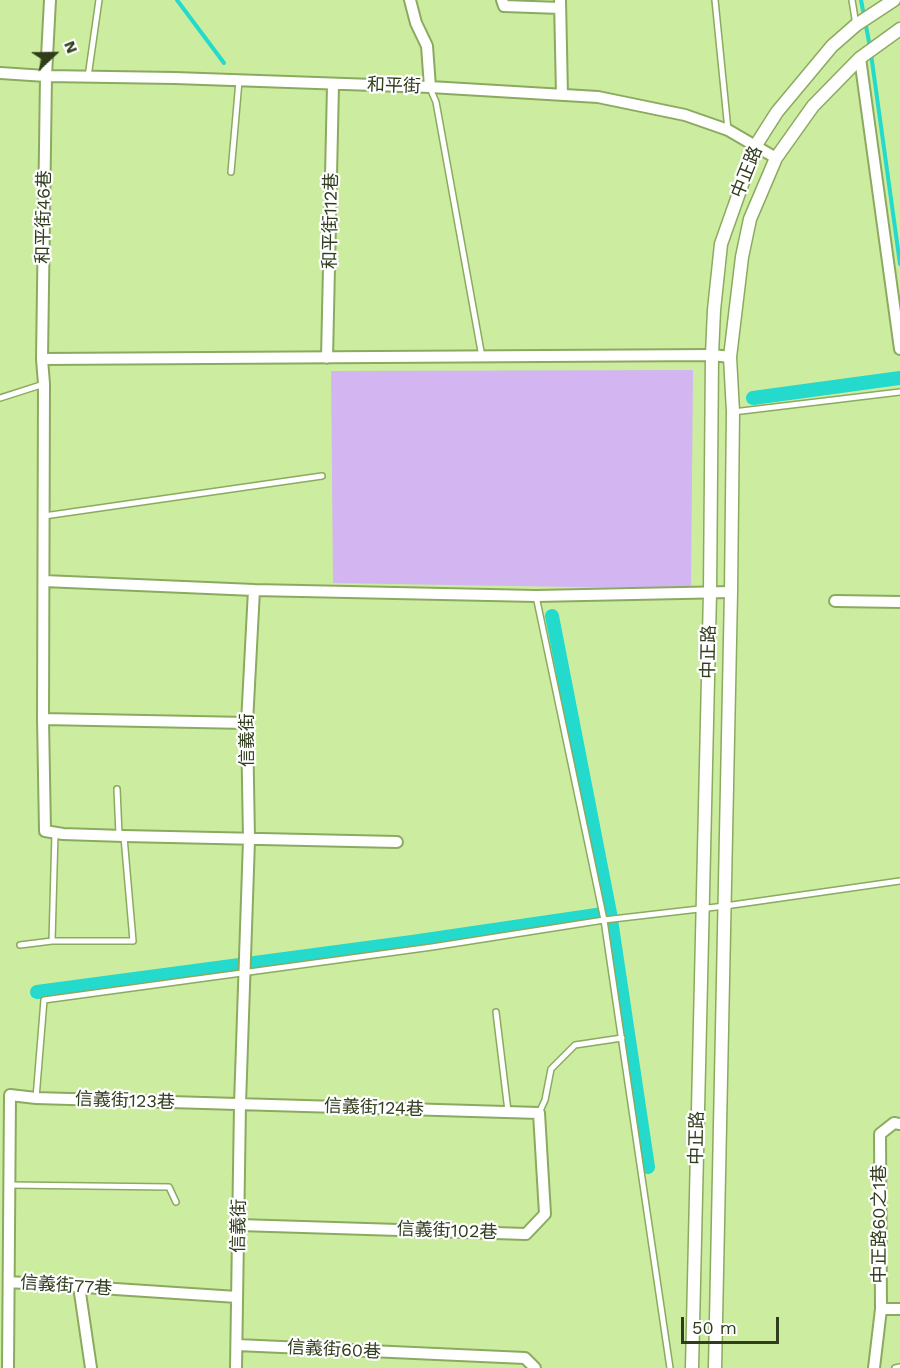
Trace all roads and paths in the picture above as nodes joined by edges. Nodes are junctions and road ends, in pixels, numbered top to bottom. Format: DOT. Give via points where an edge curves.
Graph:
graph roads {
  1 [pos="50,0"];
  2 [pos="99,0"];
  3 [pos="410,0"];
  4 [pos="502,0"];
  5 [pos="715,0"];
  6 [pos="852,0"];
  7 [pos="894,0"];
  8 [pos="560,4"];
  9 [pos="856,25"];
  10 [pos="900,29"];
  11 [pos="860,58"];
  12 [pos="0,73"];
  13 [pos="46,76"];
  14 [pos="88,77"];
  15 [pos="239,81"];
  16 [pos="333,85"];
  17 [pos="430,87"];
  18 [pos="562,95"];
  19 [pos="728,130"];
  20 [pos="756,145"];
  21 [pos="776,158"];
  22 [pos="231,172"];
  23 [pos="900,349"];
  24 [pos="712,355"];
  25 [pos="482,357"];
  26 [pos="730,357"];
  27 [pos="42,358"];
  28 [pos="327,358"];
  29 [pos="44,384"];
  30 [pos="900,392"];
  31 [pos="0,398"];
  32 [pos="733,412"];
  33 [pos="322,476"];
  34 [pos="44,516"];
  35 [pos="44,581"];
  36 [pos="254,590"];
  37 [pos="710,592"];
  38 [pos="731,592"];
  39 [pos="536,596"];
  40 [pos="835,601"];
  41 [pos="900,602"];
  42 [pos="43,719"];
  43 [pos="247,723"];
  44 [pos="117,789"];
  45 [pos="56,833"];
  46 [pos="121,836"];
  47 [pos="249,840"];
  48 [pos="397,842"];
  49 [pos="900,881"];
  50 [pos="725,906"];
  51 [pos="703,908"];
  52 [pos="604,920"];
  53 [pos="52,941"];
  54 [pos="20,945"];
  55 [pos="244,972"];
  56 [pos="496,1012"];
  57 [pos="622,1038"];
  58 [pos="10,1095"];
  59 [pos="36,1098"];
  60 [pos="240,1104"];
  61 [pos="508,1112"];
  62 [pos="539,1113"];
  63 [pos="897,1124"];
  64 [pos="10,1185"];
  65 [pos="176,1202"];
  66 [pos="239,1225"];
  67 [pos="5,1246"];
  68 [pos="9,1282"];
  69 [pos="79,1286"];
  70 [pos="237,1297"];
  71 [pos="881,1309"];
  72 [pos="900,1309"];
  73 [pos="237,1345"];
  74 [pos="900,1367"];
  75 [pos="8,1368"];
  76 [pos="91,1368"];
  77 [pos="236,1368"];
  78 [pos="535,1368"];
  79 [pos="670,1368"];
  80 [pos="692,1368"];
  81 [pos="715,1368"];
  82 [pos="874,1368"];
  83 [pos="895,1368"];
  1 -- 13 [label="street, 和平街46巷"];
  2 -- 14 [label="lane"];
  3 -- 17 [label="street" via="427,46"];
  4 -- 8 [label="street" via="504,6"];
  5 -- 19 [label="lane"];
  6 -- 9 [label="lane"];
  7 -- 9 [label="street, 中正路"];
  8 -- 18 [label="street"];
  9 -- 20 [label="street, 中正路" via="832,46 777,112"];
  10 -- 11 [label="street, 中正路"];
  11 -- 21 [label="street, 中正路" via="813,106"];
  11 -- 23 [label="street"];
  12 -- 13 [label="street, 和平街"];
  13 -- 14 [label="street, 和平街"];
  13 -- 27 [label="street, 和平街46巷"];
  14 -- 15 [label="street, 和平街"];
  15 -- 16 [label="street, 和平街"];
  15 -- 22 [label="lane"];
  16 -- 17 [label="street, 和平街"];
  16 -- 28 [label="street, 和平街112巷"];
  17 -- 18 [label="street, 和平街"];
  17 -- 25 [label="lane" via="436,102"];
  18 -- 19 [label="street, 和平街" via="598,97 674,112"];
  19 -- 20 [label="street, 和平街"];
  20 -- 21 [label="street, 和平街"];
  20 -- 24 [label="street, 中正路" via="721,244"];
  21 -- 26 [label="street, 中正路" via="750,219"];
  24 -- 25 [label="street"];
  24 -- 26 [label="street"];
  24 -- 37 [label="street, 中正路"];
  25 -- 28 [label="street"];
  26 -- 32 [label="street, 中正路"];
  27 -- 28 [label="street"];
  27 -- 29 [label="street, 和平街46巷"];
  29 -- 31 [label="lane"];
  29 -- 34 [label="street, 和平街46巷"];
  30 -- 32 [label="lane"];
  32 -- 38 [label="street, 中正路"];
  33 -- 34 [label="lane"];
  34 -- 35 [label="street, 和平街46巷"];
  35 -- 36 [label="street"];
  35 -- 42 [label="street, 和平街46巷"];
  36 -- 39 [label="street"];
  36 -- 43 [label="street, 信義街"];
  37 -- 38 [label="street"];
  37 -- 39 [label="street"];
  37 -- 51 [label="street, 中正路"];
  38 -- 50 [label="street, 中正路"];
  39 -- 52 [label="lane"];
  40 -- 41 [label="street"];
  42 -- 43 [label="street"];
  42 -- 45 [label="street, 和平街46巷" via="45,831"];
  43 -- 47 [label="street, 信義街"];
  44 -- 46 [label="lane"];
  45 -- 46 [label="street"];
  45 -- 53 [label="lane"];
  46 -- 47 [label="street"];
  46 -- 53 [label="lane" via="133,940"];
  47 -- 48 [label="street"];
  47 -- 55 [label="street, 信義街"];
  49 -- 50 [label="lane"];
  50 -- 51 [label="lane"];
  50 -- 81 [label="street, 中正路"];
  51 -- 52 [label="lane"];
  51 -- 80 [label="street, 中正路"];
  52 -- 55 [label="lane"];
  52 -- 57 [label="lane"];
  53 -- 54 [label="lane"];
  55 -- 59 [label="lane" via="44,1000"];
  55 -- 60 [label="street, 信義街"];
  56 -- 61 [label="lane"];
  57 -- 62 [label="lane" via="575,1045 550,1070"];
  57 -- 79 [label="lane"];
  58 -- 59 [label="street, 信義街123巷"];
  58 -- 64 [label="street, 信義街77巷"];
  59 -- 60 [label="street, 信義街123巷"];
  60 -- 61 [label="street, 信義街124巷"];
  60 -- 66 [label="street, 信義街"];
  61 -- 62 [label="street, 信義街124巷"];
  62 -- 66 [label="street, 信義街102巷" via="545,1214 526,1234"];
  63 -- 71 [label="street, 中正路60之1巷" via="880,1134"];
  64 -- 65 [label="lane" via="169,1186"];
  64 -- 67 [label="street, 信義街77巷"];
  66 -- 70 [label="street, 信義街"];
  67 -- 68 [label="street, 信義街77巷"];
  68 -- 69 [label="street, 信義街77巷"];
  68 -- 75 [label="street"];
  69 -- 70 [label="street, 信義街77巷"];
  69 -- 76 [label="street"];
  70 -- 73 [label="street, 信義街"];
  71 -- 72 [label="street"];
  71 -- 82 [label="street, 中正路60之1巷"];
  73 -- 77 [label="street, 信義街"];
  73 -- 78 [label="street, 信義街60巷" via="525,1358"];
  74 -- 83 [label="lane"];
}
